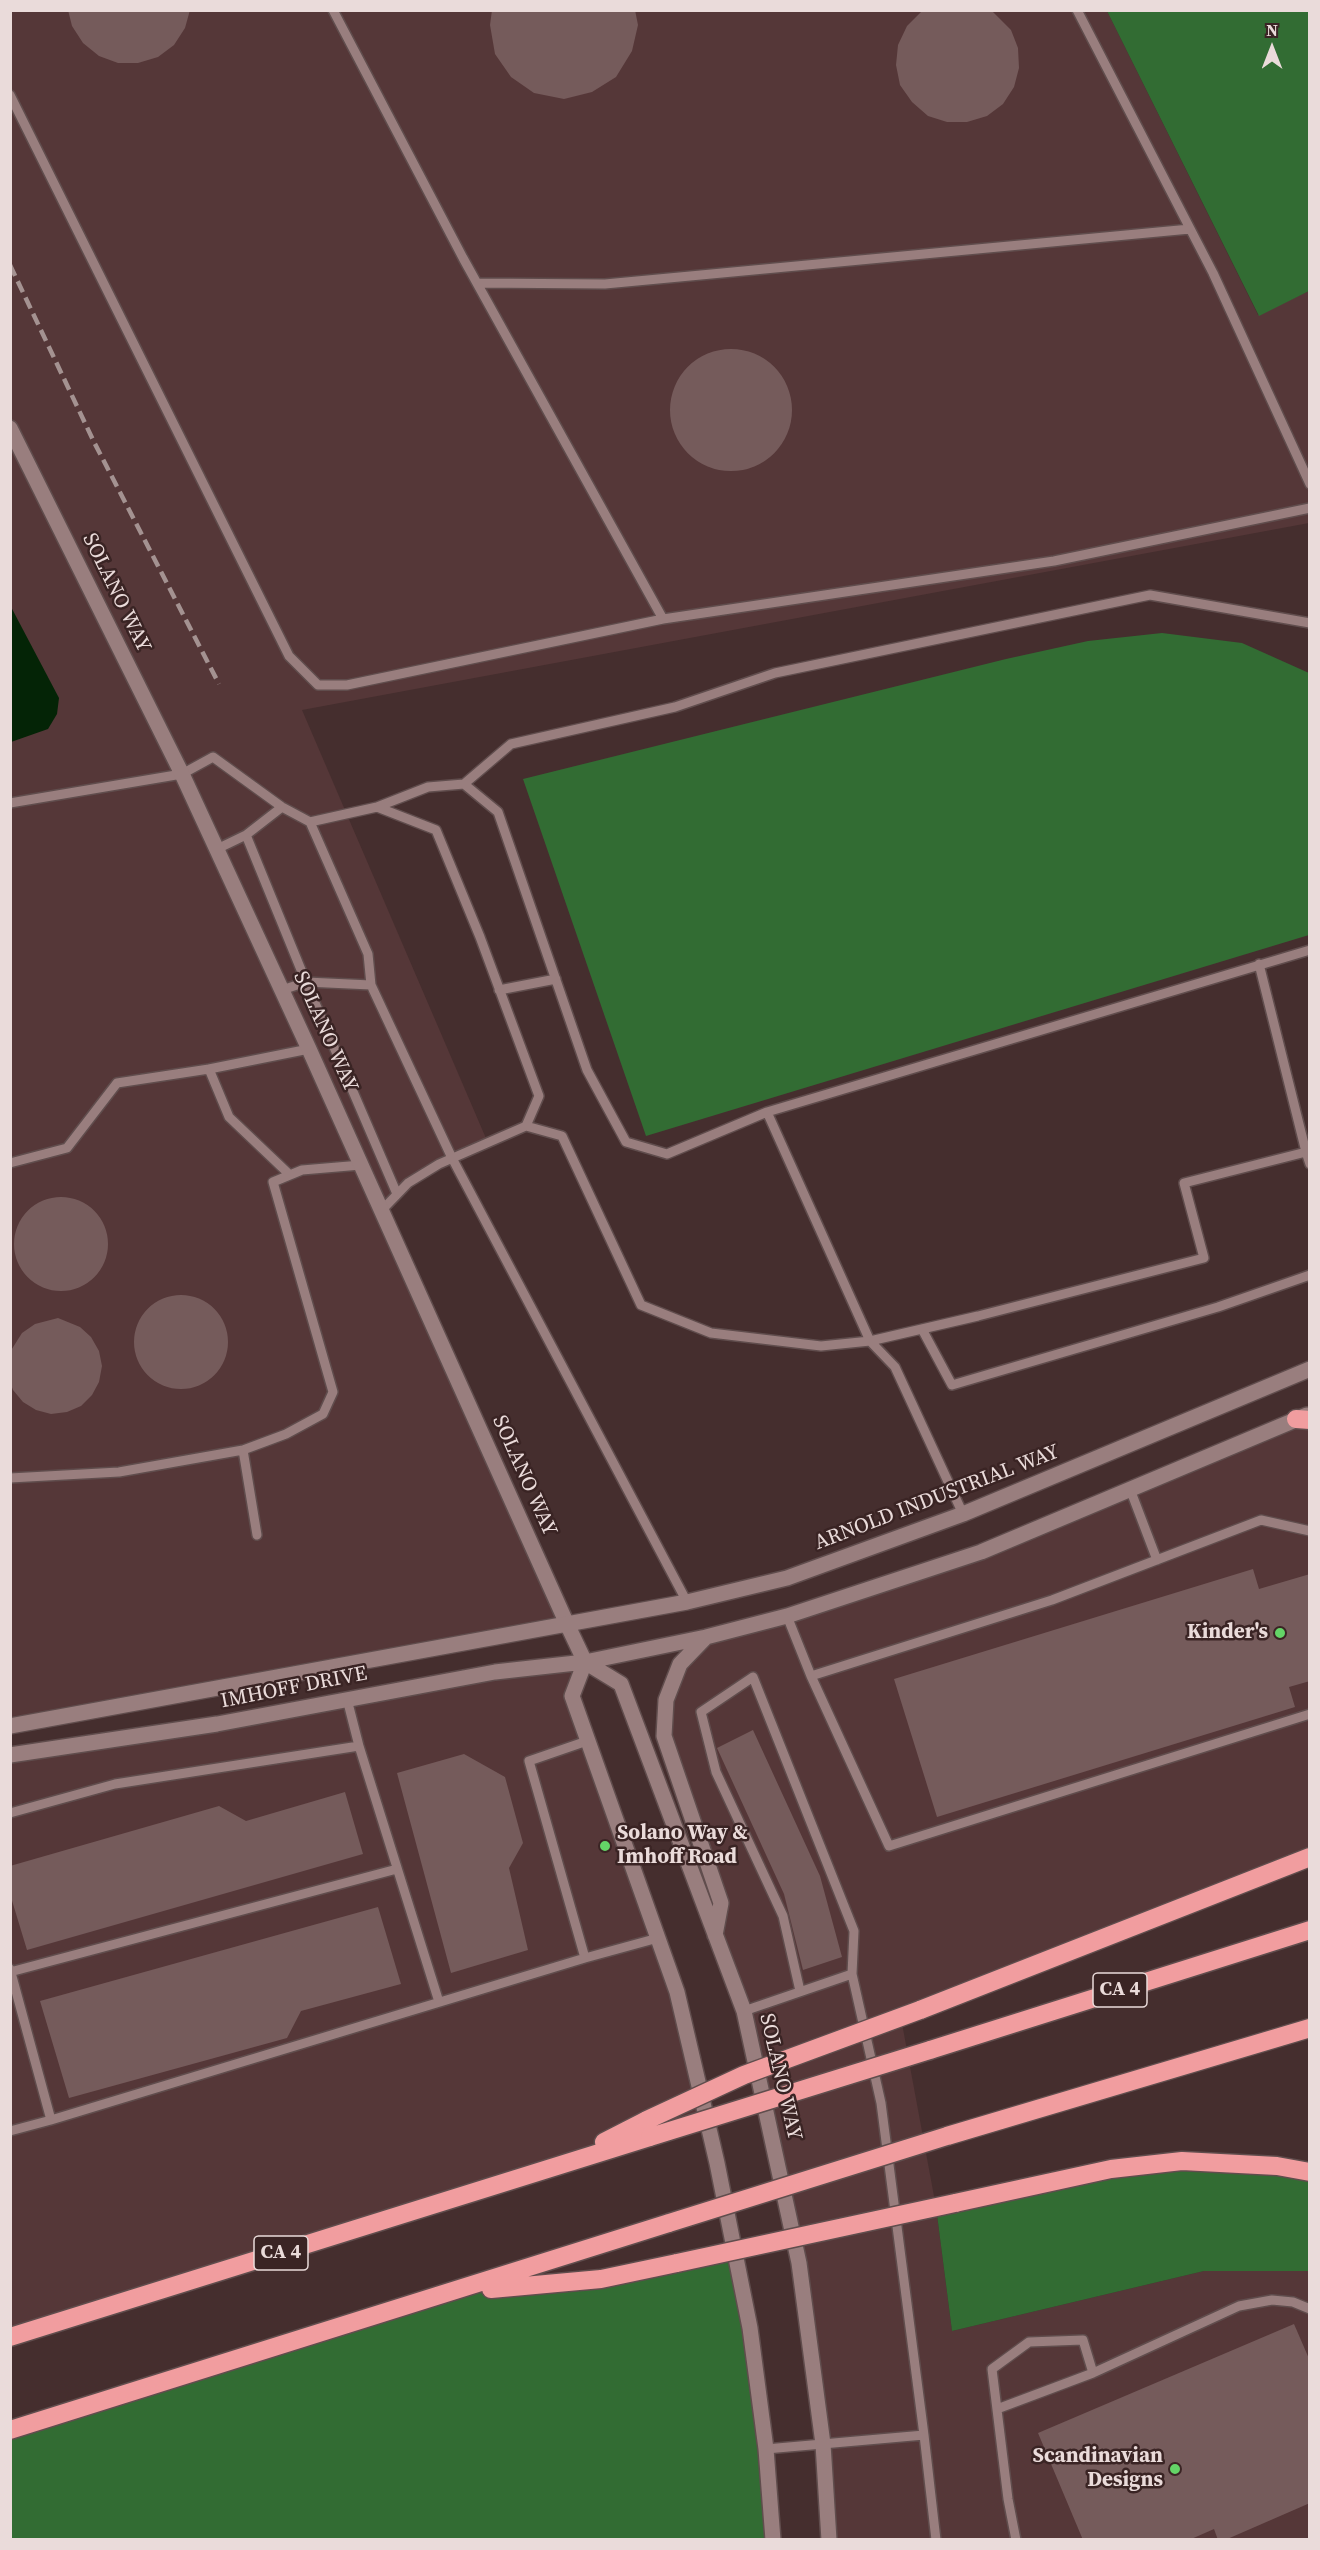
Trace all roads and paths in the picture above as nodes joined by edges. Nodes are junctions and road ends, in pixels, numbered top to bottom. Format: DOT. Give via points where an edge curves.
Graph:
graph roads {
  1 [pos="333,10"];
  2 [pos="1077,10"];
  3 [pos="10,95"];
  4 [pos="1190,229"];
  5 [pos="477,283"];
  6 [pos="10,428"];
  7 [pos="1310,484"];
  8 [pos="1310,508"];
  9 [pos="663,619"];
  10 [pos="1307,625"];
  11 [pos="182,774"];
  12 [pos="464,784"];
  13 [pos="10,803"];
  14 [pos="282,807"];
  15 [pos="377,807"];
  16 [pos="310,822"];
  17 [pos="246,835"];
  18 [pos="217,849"];
  19 [pos="1309,952"];
  20 [pos="1259,964"];
  21 [pos="556,979"];
  22 [pos="306,982"];
  23 [pos="371,985"];
  24 [pos="282,990"];
  25 [pos="499,990"];
  26 [pos="309,1049"];
  27 [pos="209,1069"];
  28 [pos="767,1112"];
  29 [pos="526,1126"];
  30 [pos="1306,1152"];
  31 [pos="452,1158"];
  32 [pos="10,1163"];
  33 [pos="1310,1164"];
  34 [pos="361,1165"];
  35 [pos="290,1175"];
  36 [pos="397,1194"];
  37 [pos="381,1210"];
  38 [pos="1310,1275"];
  39 [pos="922,1329"];
  40 [pos="870,1341"];
  41 [pos="1310,1369"];
  42 [pos="1305,1418"];
  43 [pos="243,1450"];
  44 [pos="10,1478"];
  45 [pos="1130,1489"];
  46 [pos="963,1514"];
  47 [pos="1310,1531"];
  48 [pos="256,1535"];
  49 [pos="1157,1560"];
  50 [pos="687,1602"];
  51 [pos="788,1616"];
  52 [pos="567,1624"];
  53 [pos="706,1637"];
  54 [pos="585,1662"];
  55 [pos="811,1676"];
  56 [pos="347,1699"];
  57 [pos="1310,1714"];
  58 [pos="10,1726"];
  59 [pos="587,1741"];
  60 [pos="359,1746"];
  61 [pos="10,1755"];
  62 [pos="10,1813"];
  63 [pos="1310,1857"];
  64 [pos="397,1869"];
  65 [pos="1310,1930"];
  66 [pos="715,1935"];
  67 [pos="658,1938"];
  68 [pos="585,1958"];
  69 [pos="11,1971"];
  70 [pos="852,1974"];
  71 [pos="800,1991"];
  72 [pos="439,2002"];
  73 [pos="744,2012"];
  74 [pos="1310,2028"];
  75 [pos="51,2120"];
  76 [pos="648,2128"];
  77 [pos="10,2130"];
  78 [pos="1310,2172"];
  79 [pos="456,2292"];
  80 [pos="1310,2309"];
  81 [pos="10,2337"];
  82 [pos="1093,2373"];
  83 [pos="997,2409"];
  84 [pos="10,2430"];
  85 [pos="924,2435"];
  86 [pos="823,2444"];
  87 [pos="766,2449"];
  88 [pos="773,2540"];
  89 [pos="829,2540"];
  90 [pos="936,2540"];
  91 [pos="1016,2540"];
  1 -- 5 [label="lane"];
  2 -- 4 [label="lane"];
  3 -- 9 [label="lane" via="289,656 318,685 347,685"];
  4 -- 5 [label="lane" via="604,284"];
  4 -- 7 [label="lane"];
  5 -- 9 [label="lane"];
  6 -- 11 [label="street, SOLANO WAY"];
  8 -- 9 [label="lane" via="1054,561"];
  10 -- 12 [label="lane" via="1150,595 775,673 675,707 511,744"];
  11 -- 13 [label="lane"];
  11 -- 14 [label="lane" via="213,757"];
  11 -- 18 [label="street, SOLANO WAY"];
  12 -- 15 [label="lane" via="428,787"];
  12 -- 21 [label="lane" via="498,812"];
  14 -- 16 [label="lane"];
  14 -- 17 [label="lane"];
  15 -- 16 [label="lane"];
  15 -- 25 [label="lane" via="436,830"];
  16 -- 23 [label="lane" via="368,954"];
  17 -- 18 [label="lane"];
  17 -- 22 [label="lane"];
  18 -- 24 [label="street, SOLANO WAY"];
  19 -- 20 [label="lane"];
  20 -- 28 [label="lane"];
  20 -- 30 [label="lane"];
  21 -- 25 [label="lane"];
  21 -- 28 [label="lane" via="588,1070 626,1142 667,1154"];
  22 -- 23 [label="lane"];
  22 -- 24 [label="lane"];
  22 -- 36 [label="lane"];
  23 -- 31 [label="lane"];
  24 -- 26 [label="street, SOLANO WAY"];
  25 -- 29 [label="lane" via="539,1096"];
  26 -- 27 [label="lane"];
  26 -- 34 [label="street, SOLANO WAY"];
  27 -- 32 [label="lane" via="117,1083 67,1148"];
  27 -- 35 [label="lane" via="229,1117"];
  28 -- 40 [label="lane"];
  29 -- 31 [label="lane"];
  29 -- 40 [label="lane" via="562,1137 641,1305 711,1333 821,1346"];
  30 -- 33 [label="lane"];
  30 -- 39 [label="lane" via="1185,1183 1204,1258"];
  31 -- 36 [label="lane" via="408,1183"];
  31 -- 50 [label="lane"];
  34 -- 35 [label="lane" via="302,1170"];
  34 -- 37 [label="street, SOLANO WAY"];
  35 -- 43 [label="lane" via="273,1182 333,1392 323,1414 286,1434"];
  36 -- 37 [label="lane"];
  37 -- 52 [label="street, SOLANO WAY"];
  38 -- 39 [label="lane" via="1218,1307 952,1385"];
  39 -- 40 [label="lane"];
  40 -- 46 [label="lane" via="895,1366"];
  41 -- 46 [label="street, ARNOLD INDUSTRIAL WAY"];
  42 -- 45 [label="street"];
  43 -- 44 [label="lane" via="119,1472"];
  43 -- 48 [label="lane"];
  45 -- 49 [label="lane"];
  45 -- 51 [label="street" via="981,1552"];
  46 -- 50 [label="street, ARNOLD INDUSTRIAL WAY" via="787,1578"];
  47 -- 49 [label="lane" via="1261,1520"];
  49 -- 55 [label="lane" via="1052,1600"];
  50 -- 52 [label="street, ARNOLD INDUSTRIAL WAY"];
  51 -- 53 [label="street"];
  51 -- 55 [label="lane"];
  52 -- 54 [label="street, SOLANO WAY"];
  52 -- 58 [label="street, IMHOFF DRIVE"];
  53 -- 54 [label="street"];
  53 -- 66 [label="street" via="680,1664 666,1700 664,1736 721,1903"];
  54 -- 56 [label="street, IMHOFF DRIVE" via="495,1672"];
  54 -- 59 [label="street" via="572,1696"];
  54 -- 66 [label="street, SOLANO WAY" via="621,1684"];
  55 -- 57 [label="lane" via="890,1846"];
  56 -- 60 [label="lane"];
  56 -- 61 [label="street, IMHOFF DRIVE" via="216,1724"];
  59 -- 67 [label="street"];
  59 -- 68 [label="lane" via="529,1761"];
  60 -- 62 [label="lane" via="115,1784"];
  60 -- 64 [label="lane"];
  63 -- 76 [label="highway, bridge" via="744,2075"];
  64 -- 69 [label="lane"];
  64 -- 72 [label="lane"];
  65 -- 76 [label="highway, CA 4, bridge" via="930,2050"];
  66 -- 73 [label="street, SOLANO WAY"];
  67 -- 68 [label="lane"];
  67 -- 87 [label="street" via="677,1992 717,2163 750,2328"];
  68 -- 72 [label="lane"];
  69 -- 75 [label="lane"];
  70 -- 71 [label="lane"];
  70 -- 71 [label="lane" via="854,1931 753,1677 701,1712 716,1772 783,1916"];
  70 -- 85 [label="lane" via="881,2103"];
  71 -- 73 [label="lane"];
  72 -- 75 [label="lane"];
  73 -- 86 [label="street, SOLANO WAY" via="799,2264"];
  74 -- 79 [label="highway, bridge" via="947,2136"];
  75 -- 77 [label="lane"];
  76 -- 81 [label="highway, CA 4" via="552,2168"];
  78 -- 79 [label="highway, bridge" via="1182,2161 1111,2169 601,2279"];
  79 -- 84 [label="highway"];
  80 -- 82 [label="lane" via="1272,2300 1239,2306"];
  82 -- 83 [label="lane"];
  82 -- 83 [label="lane" via="1083,2340 1029,2342 992,2368"];
  83 -- 91 [label="lane"];
  85 -- 86 [label="lane"];
  85 -- 90 [label="lane"];
  86 -- 87 [label="lane"];
  86 -- 89 [label="street, SOLANO WAY"];
  87 -- 88 [label="street"];
}
